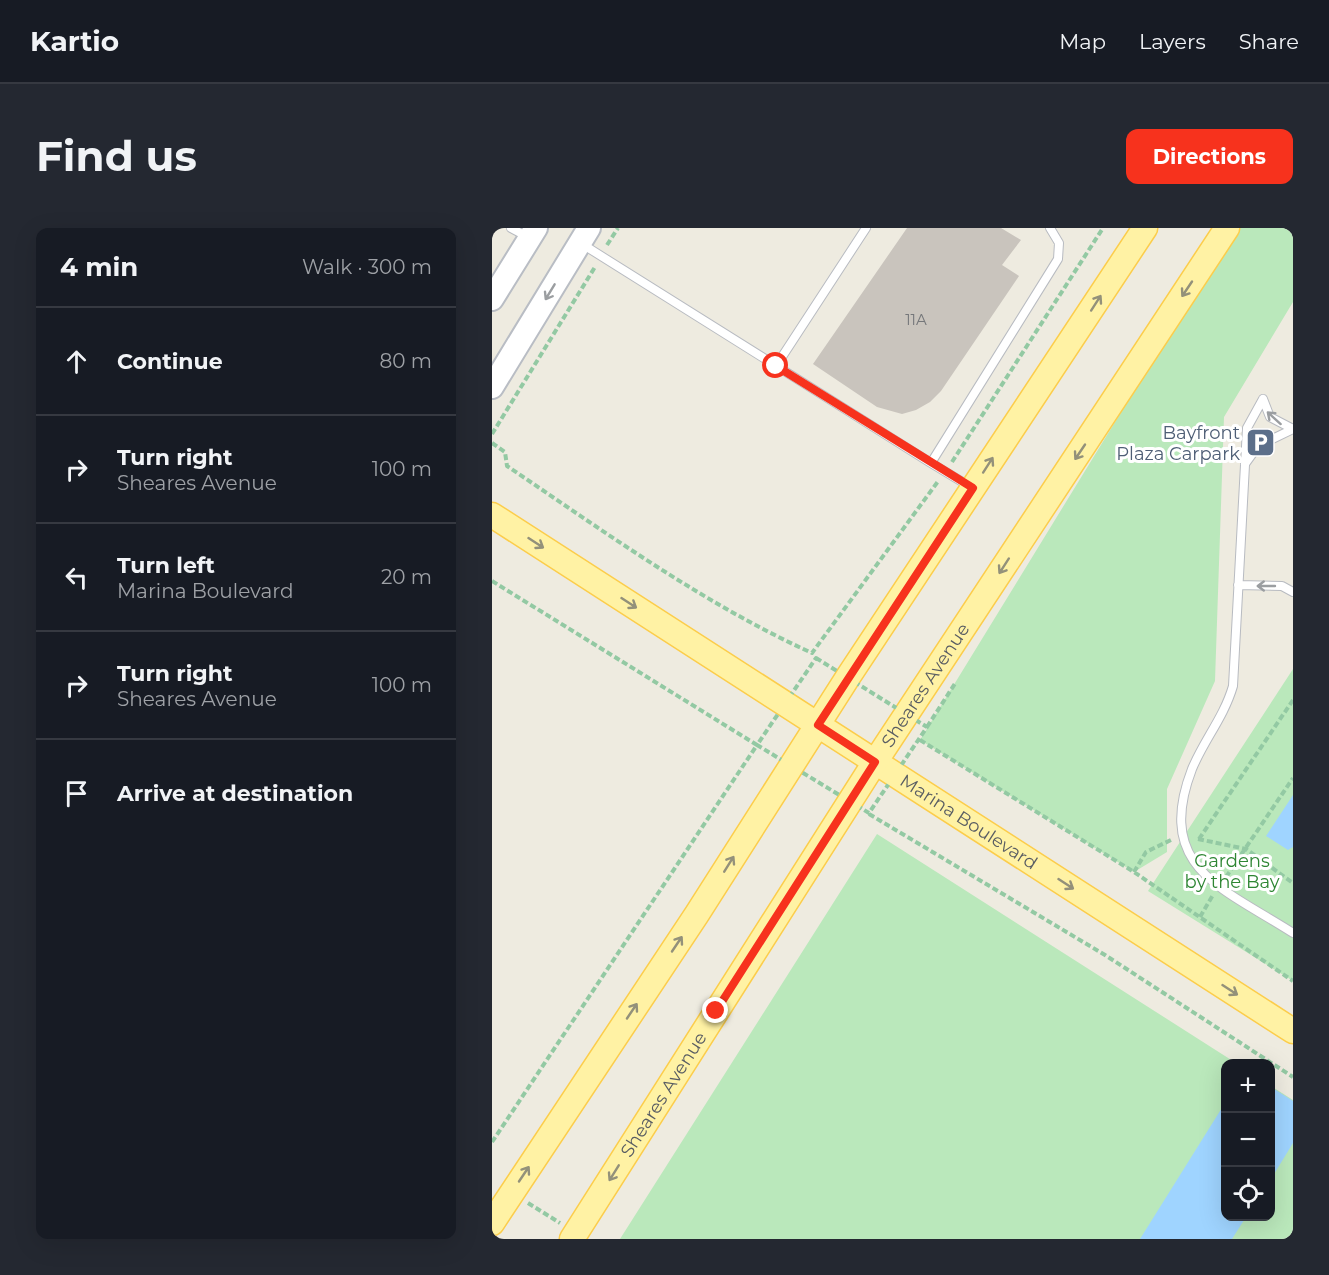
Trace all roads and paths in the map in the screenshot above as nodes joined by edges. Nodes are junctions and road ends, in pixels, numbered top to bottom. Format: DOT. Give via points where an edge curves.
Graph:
graph roads {
  1 [pos="618,228"];
  2 [pos="866,228"];
  3 [pos="1050,228"];
  4 [pos="1145,228"];
  5 [pos="1227,228"];
  6 [pos="525,231"];
  7 [pos="585,235"];
  8 [pos="601,257"];
  9 [pos="492,299"];
  10 [pos="776,366"];
  11 [pos="492,387"];
  12 [pos="1293,429"];
  13 [pos="492,434"];
  14 [pos="492,443"];
  15 [pos="931,463"];
  16 [pos="1245,464"];
  17 [pos="973,488"];
  18 [pos="492,515"];
  19 [pos="492,581"];
  20 [pos="1238,585"];
  21 [pos="1293,592"];
  22 [pos="812,653"];
  23 [pos="1293,700"];
  24 [pos="818,725"];
  25 [pos="920,740"];
  26 [pos="875,762"];
  27 [pos="1293,778"];
  28 [pos="863,823"];
  29 [pos="1182,838"];
  30 [pos="1198,839"];
  31 [pos="1246,849"];
  32 [pos="1134,872"];
  33 [pos="1293,883"];
  34 [pos="1219,885"];
  35 [pos="1200,917"];
  36 [pos="1293,933"];
  37 [pos="1293,981"];
  38 [pos="1293,1031"];
  39 [pos="1293,1077"];
  40 [pos="492,1142"];
  41 [pos="512,1193"];
  42 [pos="492,1223"];
  43 [pos="492,1233"];
  44 [pos="574,1236"];
  45 [pos="502,1239"];
  1 -- 8 [label="path"];
  2 -- 10 [label="lane"];
  3 -- 15 [label="lane" via="1059,243 1058,259"];
  17 -- 4 [label="main road, one-way"];
  5 -- 26 [label="main road, Sheares Avenue, one-way"];
  6 -- 9 [label="main road"];
  7 -- 8 [label="lane"];
  7 -- 11 [label="main road, one-way"];
  8 -- 10 [label="lane"];
  8 -- 13 [label="path"];
  10 -- 15 [label="lane"];
  12 -- 16 [label="lane" via="1258,446"];
  12 -- 16 [label="lane, one-way" via="1270,417 1263,399 1249,421"];
  14 -- 22 [label="path" via="505,452 507,466 599,528 749,621"];
  15 -- 17 [label="lane"];
  16 -- 20 [label="lane"];
  17 -- 24 [label="main road"];
  18 -- 24 [label="main road, Marina Boulevard, one-way"];
  19 -- 40 [label="path" via="757,746"];
  21 -- 20 [label="lane, one-way" via="1282,586"];
  20 -- 29 [label="lane" via="1233,686 1220,720 1193,767 1182,805"];
  23 -- 30 [label="path"];
  24 -- 26 [label="main road, Marina Boulevard"];
  41 -- 24 [label="main road, one-way"];
  25 -- 32 [label="path"];
  26 -- 38 [label="main road, Marina Boulevard, one-way"];
  26 -- 44 [label="main road, Sheares Avenue, one-way"];
  27 -- 31 [label="path"];
  28 -- 39 [label="path" via="869,813 1105,955"];
  29 -- 30 [label="path"];
  29 -- 32 [label="path" via="1167,840 1146,852"];
  29 -- 34 [label="lane" via="1197,869"];
  30 -- 31 [label="path"];
  31 -- 33 [label="path"];
  31 -- 34 [label="path"];
  32 -- 35 [label="path"];
  34 -- 35 [label="path"];
  34 -- 36 [label="lane"];
  35 -- 37 [label="path"];
  41 -- 42 [label="main road"];
  41 -- 44 [label="path"];
  43 -- 45 [label="main road"];
}
